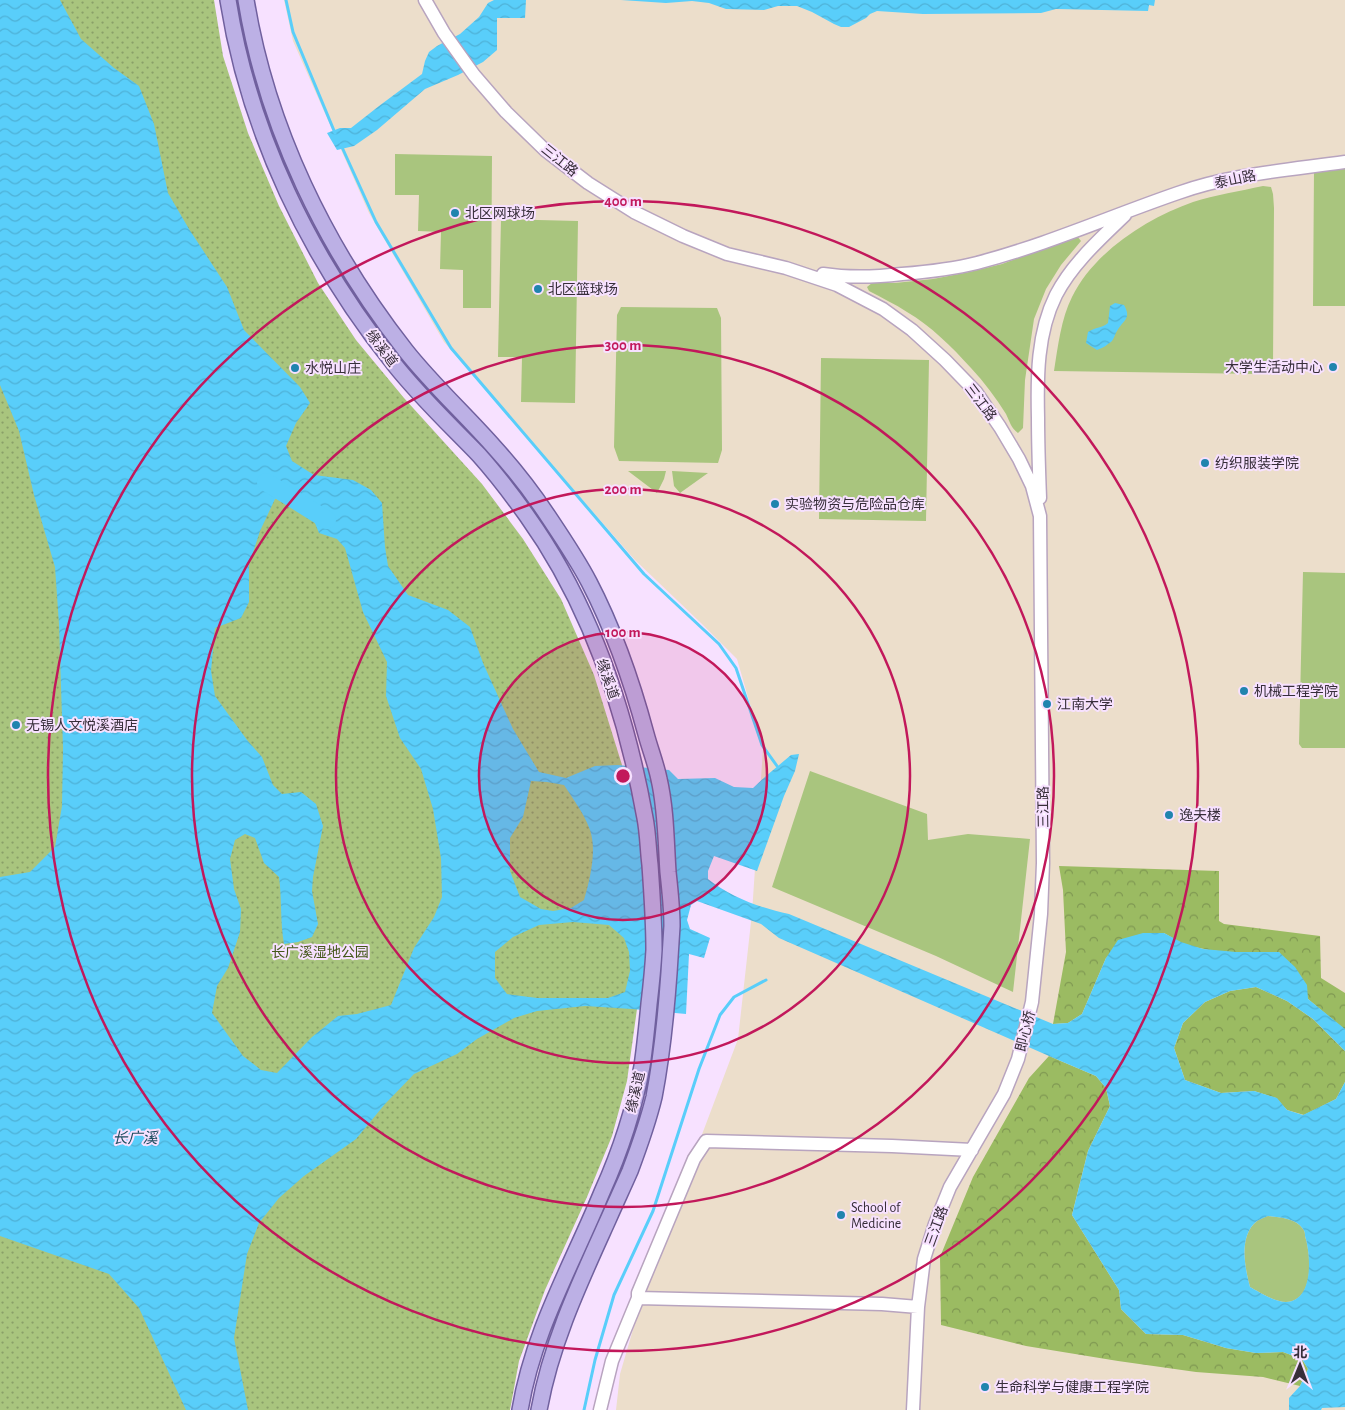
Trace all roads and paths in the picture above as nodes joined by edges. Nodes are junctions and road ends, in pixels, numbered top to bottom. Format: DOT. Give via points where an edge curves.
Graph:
graph roads {
  1 [pos="228,0"];
  2 [pos="246,0"];
  3 [pos="425,0"];
  4 [pos="1345,162"];
  5 [pos="1129,211"];
  6 [pos="786,268"];
  7 [pos="1040,516"];
  8 [pos="1032,1002"];
  9 [pos="1018,1059"];
  10 [pos="972,1150"];
  11 [pos="638,1298"];
  12 [pos="918,1307"];
  13 [pos="520,1410"];
  14 [pos="539,1410"];
  15 [pos="600,1410"];
  16 [pos="913,1410"];
  1 -- 13 [label="main road, 缘溪道" via="233,32 255,113 310,240 395,366 482,458 529,518 577,601 611,686 646,821 654,952 641,1068 633,1107 602,1194 544,1322"];
  2 -- 14 [label="main road, 缘溪道" via="279,125 322,222 376,311 407,352 495,448 569,548 589,582 616,644 638,703 659,780 672,923 660,1064 646,1126 629,1173 562,1326"];
  3 -- 6 [label="street, 三江路" via="474,75 506,112 545,150 588,183 634,212 683,236 727,254"];
  4 -- 5 [label="street, 泰山路" via="1236,177 1178,192"];
  5 -- 6 [label="street, 泰山路" via="976,264 933,272 842,276"];
  5 -- 7 [label="street" via="1085,254 1068,276 1046,321 1037,375"];
  6 -- 7 [label="street, 三江路" via="837,285 883,309 945,360 976,392 1000,426 1032,486"];
  7 -- 8 [label="street, 三江路" via="1043,863"];
  8 -- 9 [label="street, 即心桥"];
  9 -- 10 [label="street, 三江路" via="1004,1094"];
  10 -- 11 [label="street" via="706,1141 694,1159"];
  10 -- 12 [label="street, 三江路" via="950,1187 935,1224 924,1260"];
  11 -- 12 [label="street"];
  11 -- 15 [label="street" via="612,1361"];
  12 -- 16 [label="street, 三江路"];
}
